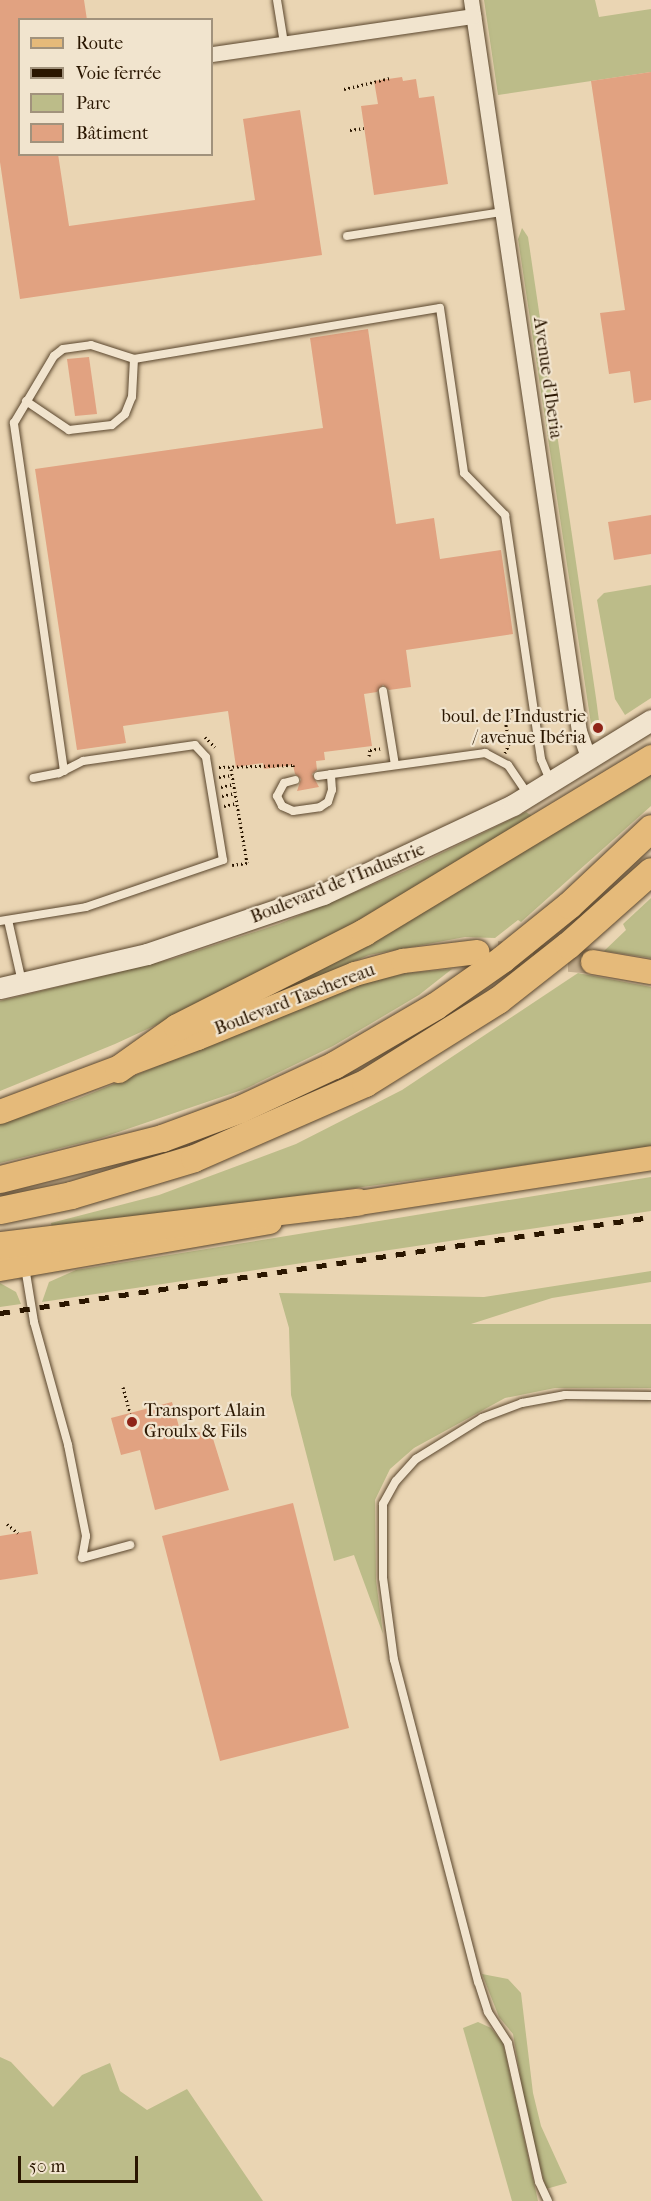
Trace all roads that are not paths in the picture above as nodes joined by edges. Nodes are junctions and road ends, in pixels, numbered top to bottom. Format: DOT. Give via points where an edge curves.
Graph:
graph roads {
  1 [pos="277,0"];
  2 [pos="471,0"];
  3 [pos="473,16"];
  4 [pos="284,43"];
  5 [pos="213,54"];
  6 [pos="502,212"];
  7 [pos="347,237"];
  8 [pos="134,359"];
  9 [pos="26,401"];
  10 [pos="383,691"];
  11 [pos="651,720"];
  12 [pos="651,758"];
  13 [pos="589,760"];
  14 [pos="395,765"];
  15 [pos="64,771"];
  16 [pos="331,774"];
  17 [pos="318,776"];
  18 [pos="33,778"];
  19 [pos="295,780"];
  20 [pos="552,783"];
  21 [pos="529,797"];
  22 [pos="651,828"];
  23 [pos="651,871"];
  24 [pos="4,920"];
  25 [pos="477,952"];
  26 [pos="593,962"];
  27 [pos="651,972"];
  28 [pos="22,983"];
  29 [pos="0,988"];
  30 [pos="118,1069"];
  31 [pos="0,1112"];
  32 [pos="651,1158"];
  33 [pos="0,1179"];
  34 [pos="357,1202"];
  35 [pos="0,1210"];
  36 [pos="0,1245"];
  37 [pos="24,1266"];
  38 [pos="0,1269"];
  39 [pos="651,1396"];
  40 [pos="130,1545"];
  41 [pos="548,2201"];
  1 -- 4 [label="lane"];
  2 -- 3 [label="street, Avenue d'Iberia"];
  3 -- 4 [label="street"];
  3 -- 6 [label="street, Avenue d'Iberia"];
  4 -- 5 [label="street"];
  6 -- 7 [label="lane"];
  6 -- 13 [label="street, Avenue d'Iberia" via="579,731"];
  8 -- 9 [label="lane" via="98,345 63,349"];
  8 -- 9 [label="lane" via="132,397 125,414 112,425 69,430"];
  8 -- 20 [label="lane" via="440,308 464,473 505,515 541,759"];
  9 -- 15 [label="lane" via="16,417 15,431"];
  10 -- 14 [label="lane"];
  11 -- 13 [label="street, Boulevard de l'Industrie"];
  12 -- 30 [label="highway" via="364,932 177,1027"];
  13 -- 20 [label="street, Boulevard de l'Industrie"];
  14 -- 16 [label="lane"];
  14 -- 21 [label="lane" via="485,753 508,765"];
  15 -- 18 [label="lane"];
  15 -- 24 [label="lane" via="83,761 179,745 200,748 208,767 223,860 86,907"];
  16 -- 17 [label="lane"];
  16 -- 19 [label="lane" via="328,802 293,811 282,806 277,796 284,783"];
  20 -- 21 [label="street, Boulevard de l'Industrie"];
  21 -- 28 [label="street, Boulevard de l'Industrie" via="424,850 290,907 147,954"];
  22 -- 33 [label="highway" via="569,905 502,959 426,1012 334,1065 248,1105 162,1138"];
  23 -- 35 [label="highway" via="568,945 498,1000 365,1083 194,1158 71,1195"];
  24 -- 28 [label="lane"];
  25 -- 30 [label="main road, Boulevard Taschereau" via="421,957 371,969"];
  26 -- 27 [label="main road"];
  28 -- 29 [label="street, Boulevard de l'Industrie"];
  30 -- 31 [label="main road, Boulevard Taschereau"];
  32 -- 34 [label="main road"];
  34 -- 36 [label="highway"];
  34 -- 37 [label="main road" via="228,1232"];
  37 -- 38 [label="main road"];
  37 -- 40 [label="lane" via="34,1322 68,1445 69,1468 86,1536 82,1558"];
  39 -- 41 [label="lane" via="564,1395 522,1402 482,1419 416,1459 396,1481 383,1504 383,1578 394,1660 478,1982 488,2012 508,2043 534,2160"];
}
